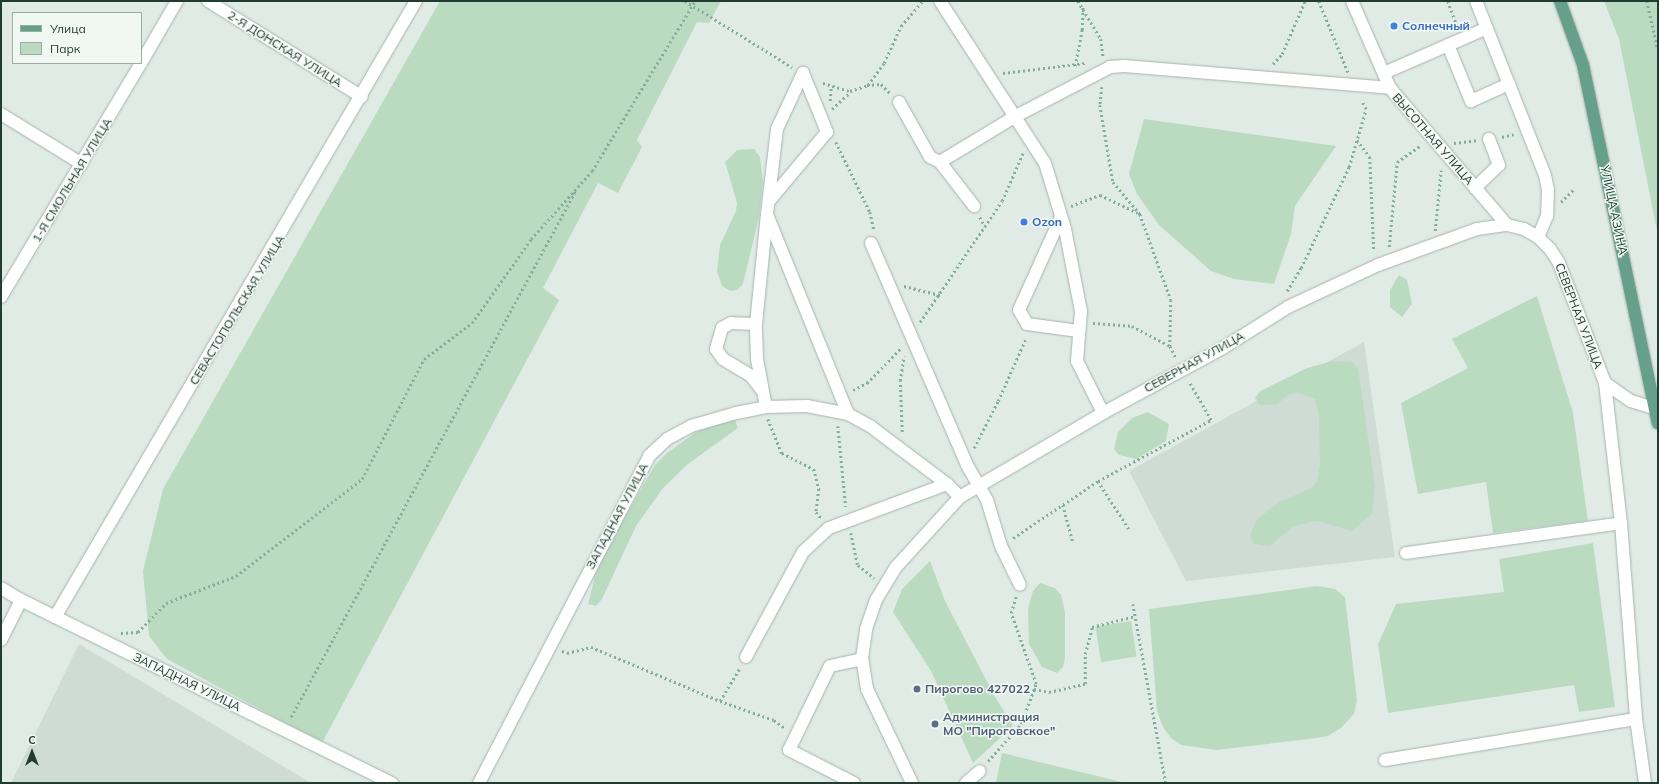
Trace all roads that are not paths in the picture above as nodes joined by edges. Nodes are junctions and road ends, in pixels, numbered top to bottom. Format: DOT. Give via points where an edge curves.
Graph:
graph roads {
  1 [pos="177,1"];
  2 [pos="208,1"];
  3 [pos="416,1"];
  4 [pos="940,1"];
  5 [pos="1352,1"];
  6 [pos="1476,1"];
  7 [pos="1560,1"];
  8 [pos="1487,28"];
  9 [pos="1448,45"];
  10 [pos="142,61"];
  11 [pos="140,64"];
  12 [pos="1384,73"];
  13 [pos="1509,84"];
  14 [pos="1390,88"];
  15 [pos="362,97"];
  16 [pos="899,102"];
  17 [pos="1,114"];
  18 [pos="1016,116"];
  19 [pos="1489,139"];
  20 [pos="940,162"];
  21 [pos="82,164"];
  22 [pos="1475,188"];
  23 [pos="769,201"];
  24 [pos="974,206"];
  25 [pos="767,214"];
  26 [pos="1060,214"];
  27 [pos="1506,225"];
  28 [pos="1538,237"];
  29 [pos="871,242"];
  30 [pos="1,297"];
  31 [pos="756,324"];
  32 [pos="1080,327"];
  33 [pos="1605,383"];
  34 [pos="763,390"];
  35 [pos="766,407"];
  36 [pos="1657,409"];
  37 [pos="1103,413"];
  38 [pos="848,414"];
  39 [pos="1658,423"];
  40 [pos="947,484"];
  41 [pos="978,486"];
  42 [pos="960,497"];
  43 [pos="1621,523"];
  44 [pos="1406,553"];
  45 [pos="1020,585"];
  46 [pos="1,588"];
  47 [pos="21,600"];
  48 [pos="55,617"];
  49 [pos="1,640"];
  50 [pos="746,657"];
  51 [pos="862,659"];
  52 [pos="1636,719"];
  53 [pos="1385,760"];
  54 [pos="980,771"];
  55 [pos="392,783"];
  56 [pos="478,783"];
  57 [pos="854,783"];
  58 [pos="912,783"];
  59 [pos="966,783"];
  60 [pos="1646,783"];
  1 -- 10 [label="street, 1-Я СМОЛЬНАЯ УЛИЦА"];
  2 -- 15 [label="street, 2-Я ДОНСКАЯ УЛИЦА"];
  3 -- 15 [label="street, СЕВАСТОПОЛЬСКАЯ УЛИЦА"];
  4 -- 18 [label="street"];
  5 -- 12 [label="street, ВЫСОТНАЯ УЛИЦА"];
  6 -- 8 [label="street"];
  7 -- 36 [label="main road, УЛИЦА АЗИНА" via="1583,65"];
  8 -- 9 [label="street"];
  8 -- 13 [label="street"];
  9 -- 12 [label="street"];
  9 -- 13 [label="street" via="1472,101"];
  11 -- 21 [label="street, 1-Я СМОЛЬНАЯ УЛИЦА"];
  12 -- 14 [label="street, ВЫСОТНАЯ УЛИЦА"];
  13 -- 28 [label="street" via="1545,175 1548,190 1547,216"];
  14 -- 18 [label="street" via="1101,65"];
  14 -- 22 [label="street, ВЫСОТНАЯ УЛИЦА"];
  15 -- 48 [label="street, СЕВАСТОПОЛЬСКАЯ УЛИЦА"];
  16 -- 20 [label="street" via="930,157"];
  17 -- 21 [label="street"];
  18 -- 20 [label="street"];
  18 -- 26 [label="street" via="1044,163"];
  19 -- 22 [label="street" via="1499,165"];
  20 -- 24 [label="street"];
  21 -- 30 [label="street, 1-Я СМОЛЬНАЯ УЛИЦА"];
  22 -- 27 [label="street, ВЫСОТНАЯ УЛИЦА"];
  23 -- 23 [label="street" via="778,129 803,73 827,132"];
  23 -- 25 [label="street"];
  25 -- 31 [label="street"];
  25 -- 38 [label="street"];
  26 -- 32 [label="street" via="1081,310"];
  26 -- 32 [label="street" via="1019,310 1027,324"];
  27 -- 28 [label="street, СЕВЕРНАЯ УЛИЦА" via="1524,229"];
  27 -- 37 [label="street, СЕВЕРНАЯ УЛИЦА" via="1477,229 1378,264 1288,307 1223,348"];
  28 -- 33 [label="street, СЕВЕРНАЯ УЛИЦА" via="1559,263"];
  29 -- 41 [label="street"];
  31 -- 34 [label="street" via="757,359"];
  31 -- 34 [label="street" via="731,323 722,328 716,349 723,359 751,376"];
  32 -- 37 [label="street" via="1077,361"];
  33 -- 36 [label="street, СЕВЕРНАЯ УЛИЦА" via="1631,401"];
  33 -- 43 [label="street"];
  34 -- 35 [label="street"];
  35 -- 38 [label="street, ЗАПАДНАЯ УЛИЦА" via="807,406"];
  35 -- 56 [label="street, ЗАПАДНАЯ УЛИЦА" via="691,426 667,439 649,456"];
  36 -- 39 [label="main road, УЛИЦА АЗИНА"];
  37 -- 41 [label="street, СЕВЕРНАЯ УЛИЦА"];
  38 -- 40 [label="street, ЗАПАДНАЯ УЛИЦА" via="870,426"];
  40 -- 42 [label="street, ЗАПАДНАЯ УЛИЦА"];
  40 -- 50 [label="street" via="830,528 803,552"];
  41 -- 42 [label="street, СЕВЕРНАЯ УЛИЦА"];
  41 -- 45 [label="street" via="987,500 1001,546"];
  42 -- 51 [label="street, СЕВЕРНАЯ УЛИЦА" via="892,574 876,600 866,629"];
  43 -- 44 [label="street"];
  43 -- 52 [label="street"];
  46 -- 47 [label="street, ЗАПАДНАЯ УЛИЦА"];
  47 -- 48 [label="street, ЗАПАДНАЯ УЛИЦА"];
  47 -- 49 [label="street"];
  48 -- 55 [label="street, ЗАПАДНАЯ УЛИЦА"];
  51 -- 57 [label="street" via="830,666 789,750"];
  51 -- 58 [label="street, СЕВЕРНАЯ УЛИЦА" via="867,689"];
  52 -- 53 [label="street"];
  52 -- 60 [label="street"];
  54 -- 59 [label="street"];
}
